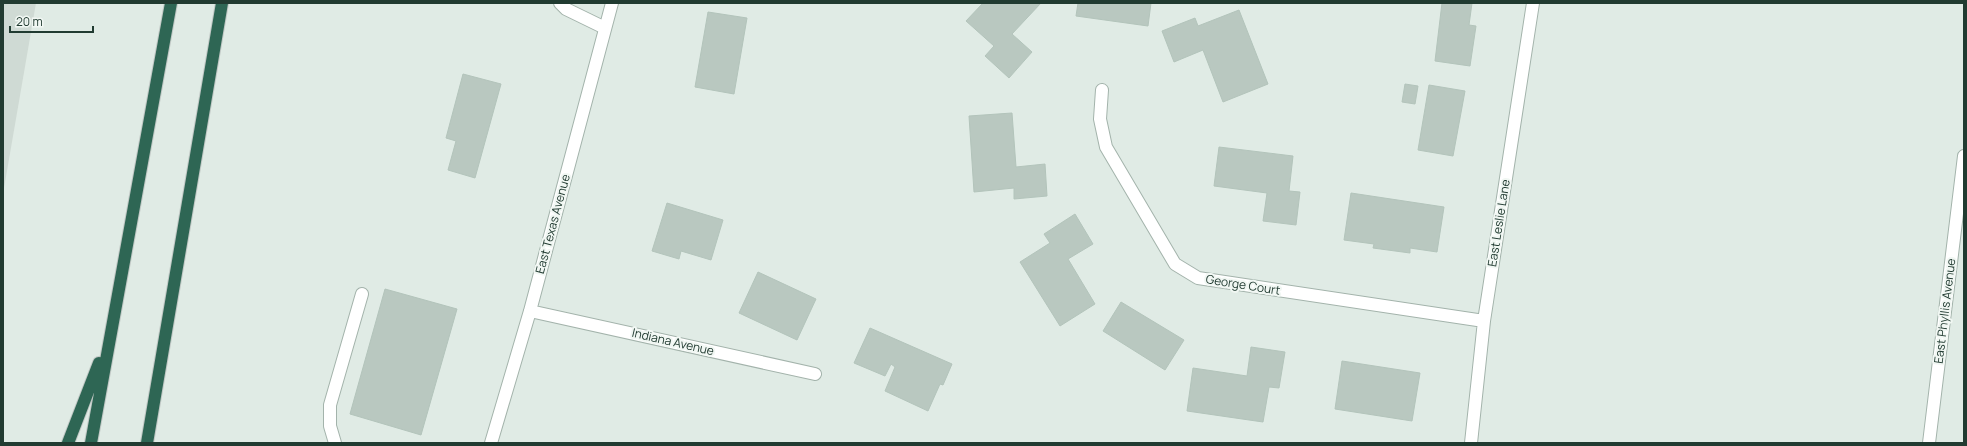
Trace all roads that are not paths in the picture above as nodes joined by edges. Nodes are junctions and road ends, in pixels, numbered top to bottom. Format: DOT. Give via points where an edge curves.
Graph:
graph roads {
  1 [pos="171,3"];
  2 [pos="222,3"];
  3 [pos="560,3"];
  4 [pos="612,3"];
  5 [pos="1533,3"];
  6 [pos="605,28"];
  7 [pos="1102,90"];
  8 [pos="1964,156"];
  9 [pos="362,294"];
  10 [pos="530,311"];
  11 [pos="1484,321"];
  12 [pos="110,336"];
  13 [pos="816,374"];
  14 [pos="68,443"];
  15 [pos="91,443"];
  16 [pos="147,443"];
  17 [pos="335,443"];
  18 [pos="491,443"];
  19 [pos="1471,443"];
  20 [pos="1929,443"];
  1 -- 12 [label="highway"];
  2 -- 16 [label="highway"];
  3 -- 6 [label="street" via="566,9"];
  4 -- 6 [label="street, East Texas Avenue"];
  5 -- 11 [label="street, East Leslie Lane"];
  6 -- 10 [label="street, East Texas Avenue"];
  7 -- 11 [label="street, George Court" via="1100,119 1106,147 1175,264 1198,278"];
  8 -- 20 [label="street, East Phyllis Avenue"];
  9 -- 17 [label="street" via="330,405 330,426"];
  10 -- 13 [label="street, Indiana Avenue"];
  10 -- 18 [label="street, East Texas Avenue"];
  11 -- 19 [label="street, East Leslie Lane"];
  12 -- 14 [label="highway"];
  12 -- 15 [label="highway"];
}
